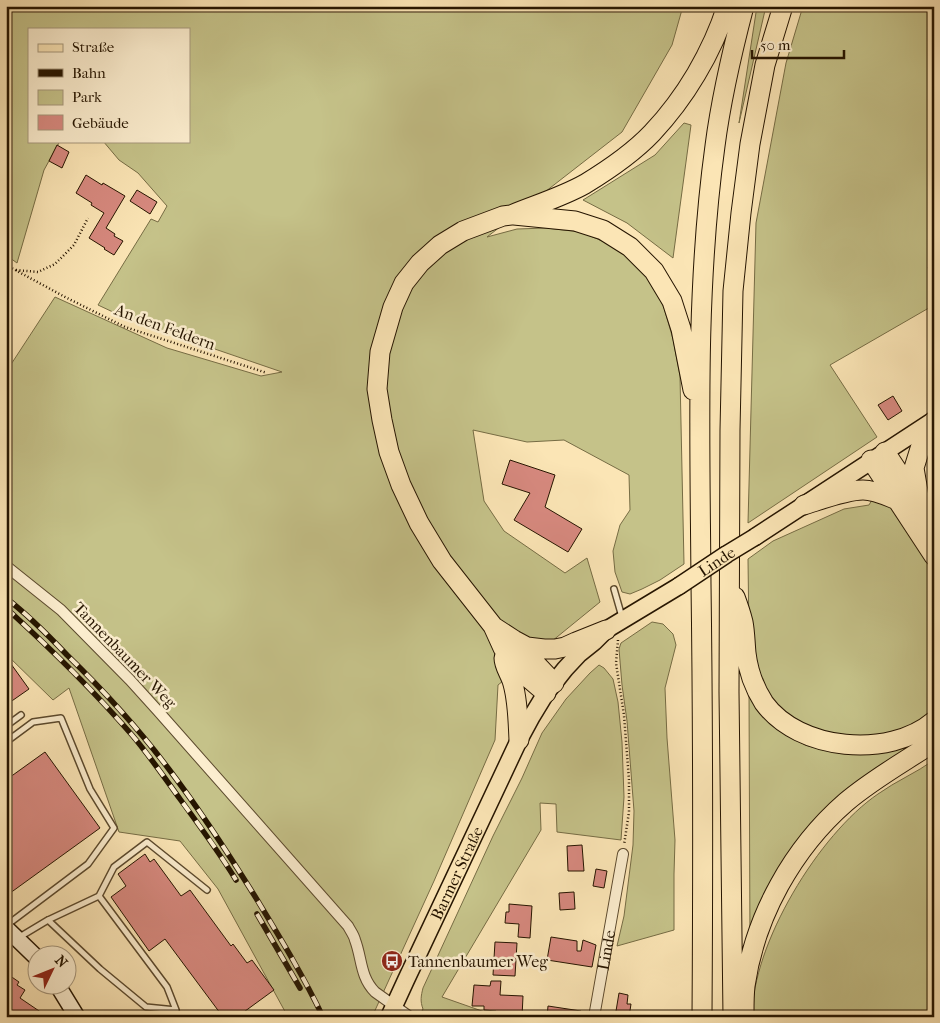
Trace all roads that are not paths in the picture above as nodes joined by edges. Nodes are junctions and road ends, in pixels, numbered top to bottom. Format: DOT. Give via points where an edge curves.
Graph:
graph roads {
  1 [pos="727,6"];
  2 [pos="744,6"];
  3 [pos="783,6"];
  4 [pos="511,215"];
  5 [pos="700,420"];
  6 [pos="934,420"];
  7 [pos="878,456"];
  8 [pos="898,500"];
  9 [pos="920,504"];
  10 [pos="804,505"];
  11 [pos="934,526"];
  12 [pos="934,556"];
  13 [pos="6,566"];
  14 [pos="730,579"];
  15 [pos="614,589"];
  16 [pos="622,619"];
  17 [pos="612,635"];
  18 [pos="508,644"];
  19 [pos="550,688"];
  20 [pos="21,715"];
  21 [pos="934,721"];
  22 [pos="6,726"];
  23 [pos="522,734"];
  24 [pos="6,742"];
  25 [pos="934,742"];
  26 [pos="623,854"];
  27 [pos="207,890"];
  28 [pos="100,896"];
  29 [pos="48,920"];
  30 [pos="10,930"];
  31 [pos="28,949"];
  32 [pos="64,996"];
  33 [pos="392,1011"];
  34 [pos="77,1017"];
  35 [pos="410,1017"];
  36 [pos="594,1017"];
  37 [pos="702,1017"];
  38 [pos="733,1017"];
  39 [pos="744,1017"];
  1 -- 4 [label="highway" via="700,68 650,135 626,156 584,184"];
  2 -- 5 [label="highway" via="715,144 706,219 701,294"];
  3 -- 14 [label="highway" via="765,65 750,144 733,291"];
  4 -- 5 [label="highway" via="575,221 603,230 630,247 654,271 672,301 681,329"];
  4 -- 18 [label="highway" via="463,231 440,245 404,283 392,307 380,352 377,389 389,452 419,523 442,561"];
  5 -- 37 [label="highway"];
  6 -- 7 [label="main road, Linde"];
  6 -- 9 [label="highway" via="923,439 914,468"];
  7 -- 8 [label="highway"];
  7 -- 9 [label="highway"];
  7 -- 10 [label="main road, Linde"];
  8 -- 10 [label="highway" via="863,490"];
  8 -- 12 [label="highway"];
  9 -- 11 [label="highway"];
  10 -- 16 [label="main road, Linde, bridge"];
  13 -- 33 [label="street, Tannenbaumer Weg" via="61,610 130,680 317,890 348,926 355,939 367,983"];
  14 -- 21 [label="highway" via="743,622 746,656 753,681 764,702 794,729 812,738 851,746 903,738"];
  14 -- 38 [label="highway"];
  15 -- 16 [label="lane"];
  16 -- 17 [label="main road, Linde"];
  17 -- 18 [label="highway" via="555,649"];
  17 -- 19 [label="main road, Linde" via="580,654"];
  18 -- 19 [label="highway"];
  18 -- 23 [label="highway" via="504,662 513,682"];
  19 -- 23 [label="main road, Linde"];
  20 -- 22 [label="lane"];
  23 -- 33 [label="main road, Barmer Straße"];
  24 -- 30 [label="lane" via="33,722 61,718 90,789 114,828 88,864"];
  25 -- 39 [label="highway" via="861,790 804,846 787,872 761,926 745,986"];
  26 -- 36 [label="street, Linde"];
  27 -- 28 [label="lane" via="146,842 114,868"];
  28 -- 29 [label="lane"];
  28 -- 29 [label="lane" via="167,987 176,1010 146,1007"];
  29 -- 30 [label="lane"];
  30 -- 31 [label="street"];
  32 -- 34 [label="street"];
  33 -- 35 [label="street"];
}
